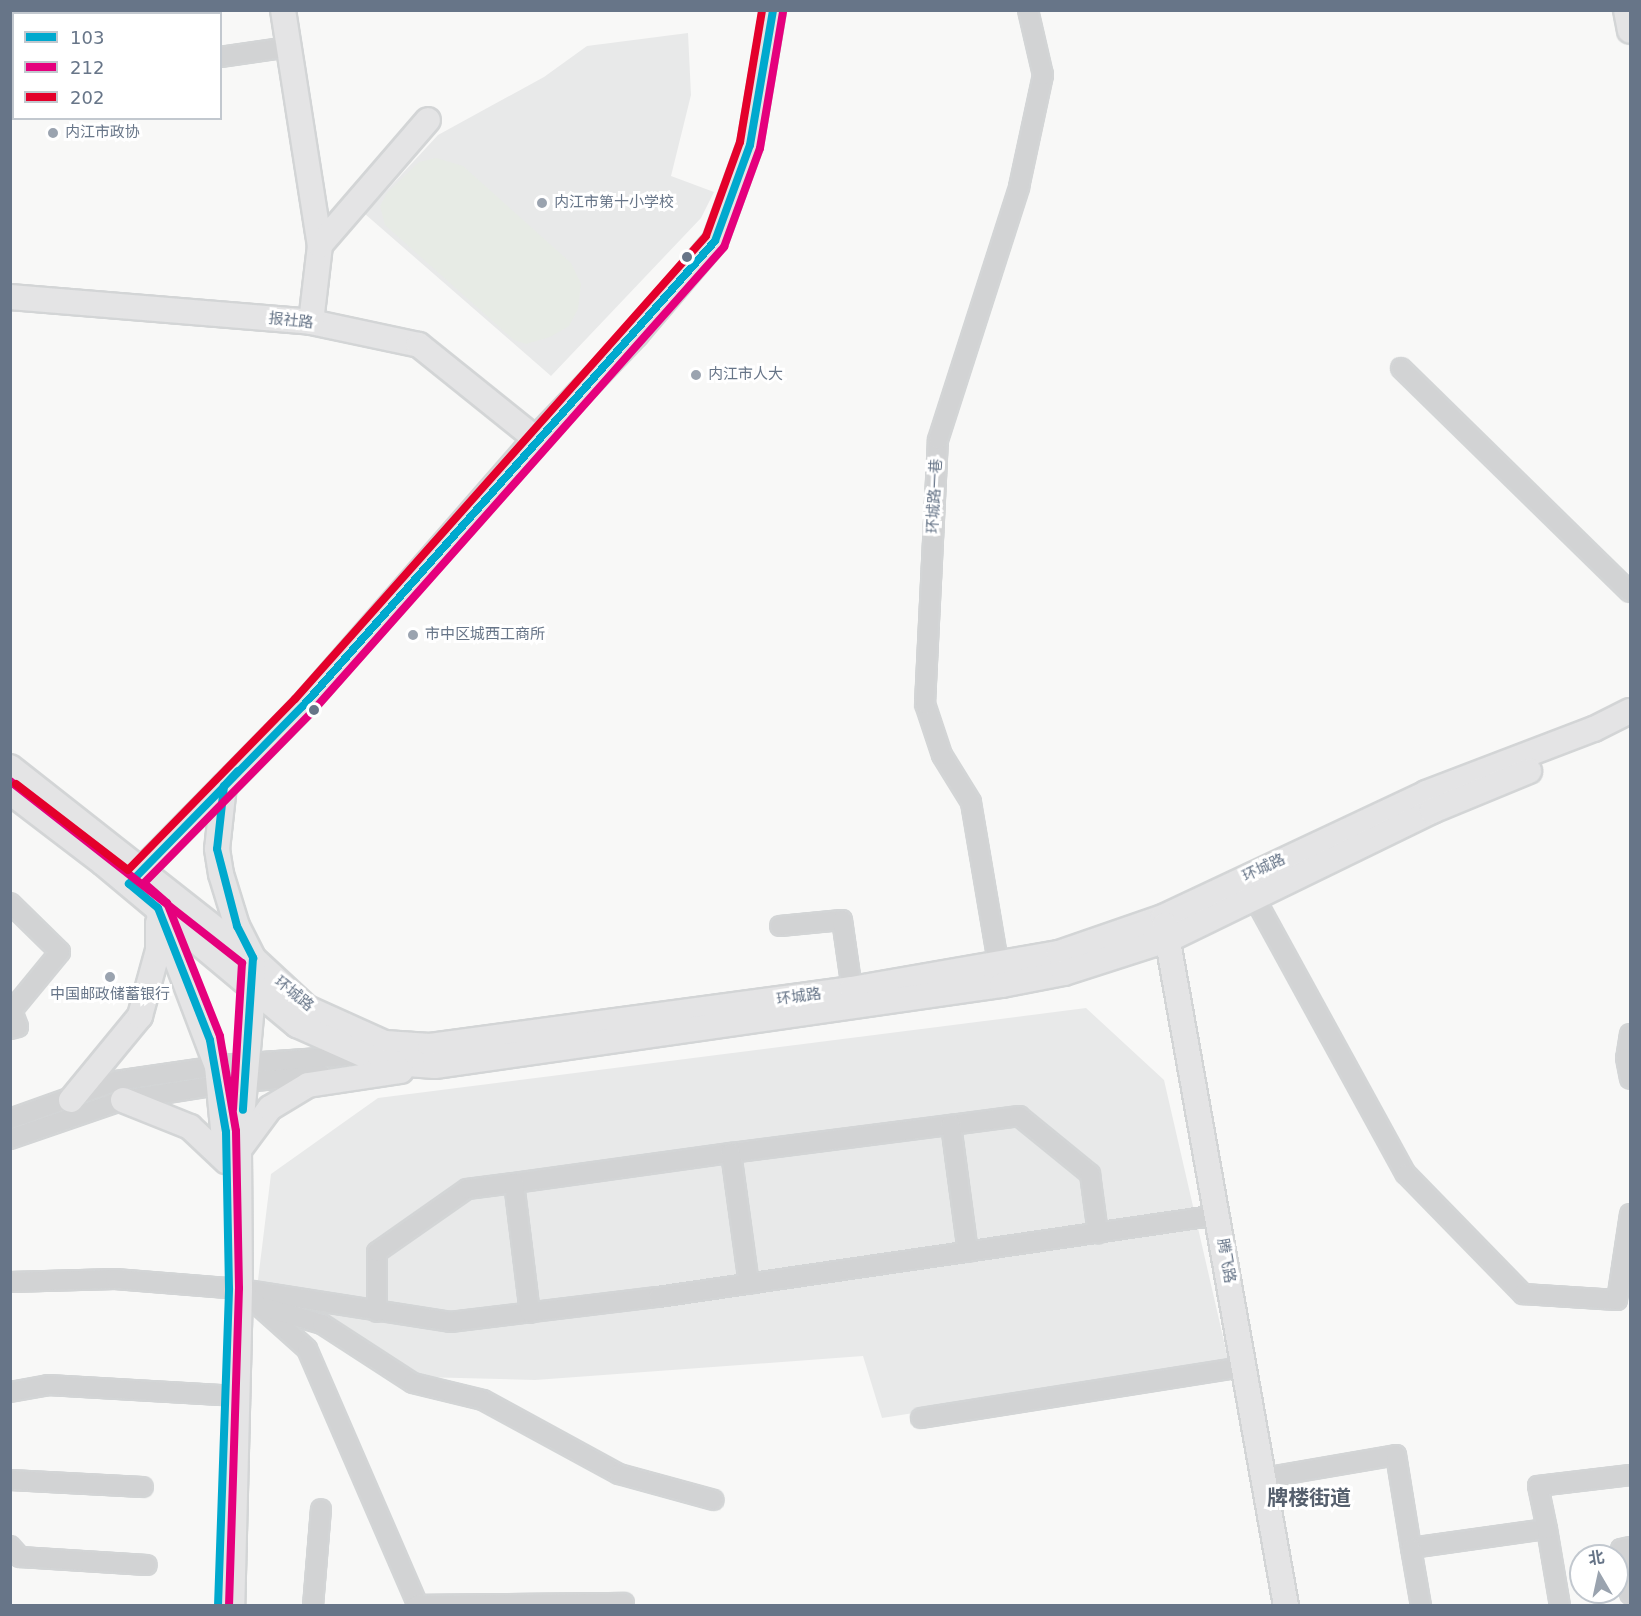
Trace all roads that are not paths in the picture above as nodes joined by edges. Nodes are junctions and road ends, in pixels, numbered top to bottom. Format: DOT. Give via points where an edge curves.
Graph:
graph roads {
  1 [pos="283,10"];
  2 [pos="773,10"];
  3 [pos="1028,10"];
  4 [pos="1626,10"];
  5 [pos="1630,31"];
  6 [pos="289,47"];
  7 [pos="222,57"];
  8 [pos="428,120"];
  9 [pos="320,245"];
  10 [pos="10,297"];
  11 [pos="311,322"];
  12 [pos="1401,368"];
  13 [pos="536,439"];
  14 [pos="1630,592"];
  15 [pos="1630,711"];
  16 [pos="1630,728"];
  17 [pos="10,767"];
  18 [pos="224,786"];
  19 [pos="10,792"];
  20 [pos="135,877"];
  21 [pos="1244,877"];
  22 [pos="1254,899"];
  23 [pos="10,903"];
  24 [pos="158,908"];
  25 [pos="780,926"];
  26 [pos="1166,928"];
  27 [pos="253,958"];
  28 [pos="1001,976"];
  29 [pos="253,988"];
  30 [pos="852,989"];
  31 [pos="12,1007"];
  32 [pos="10,1029"];
  33 [pos="1630,1034"];
  34 [pos="364,1055"];
  35 [pos="432,1056"];
  36 [pos="246,1072"];
  37 [pos="218,1076"];
  38 [pos="1630,1079"];
  39 [pos="71,1100"];
  40 [pos="123,1100"];
  41 [pos="10,1119"];
  42 [pos="951,1125"];
  43 [pos="10,1138"];
  44 [pos="230,1148"];
  45 [pos="731,1152"];
  46 [pos="514,1183"];
  47 [pos="1630,1214"];
  48 [pos="1218,1215"];
  49 [pos="1098,1233"];
  50 [pos="968,1252"];
  51 [pos="10,1282"];
  52 [pos="749,1284"];
  53 [pos="234,1288"];
  54 [pos="259,1306"];
  55 [pos="377,1312"];
  56 [pos="530,1313"];
  57 [pos="1244,1367"];
  58 [pos="10,1392"];
  59 [pos="232,1396"];
  60 [pos="921,1418"];
  61 [pos="1630,1475"];
  62 [pos="1263,1478"];
  63 [pos="10,1480"];
  64 [pos="143,1487"];
  65 [pos="714,1500"];
  66 [pos="321,1509"];
  67 [pos="1547,1529"];
  68 [pos="10,1546"];
  69 [pos="1630,1547"];
  70 [pos="1411,1548"];
  71 [pos="147,1565"];
  72 [pos="1630,1594"];
  73 [pos="624,1603"];
  74 [pos="219,1605"];
  75 [pos="232,1605"];
  76 [pos="313,1605"];
  77 [pos="1286,1605"];
  78 [pos="1421,1605"];
  79 [pos="1560,1605"];
  1 -- 6 [label="main road"];
  2 -- 13 [label="main road" via="750,145 715,241 635,335"];
  3 -- 28 [label="street, 环城路一巷" via="1043,75 1019,186 938,440 925,704 942,755 971,802"];
  4 -- 5 [label="main road"];
  6 -- 7 [label="street"];
  6 -- 9 [label="main road"];
  8 -- 9 [label="main road"];
  9 -- 11 [label="main road"];
  10 -- 11 [label="main road, 报社路"];
  11 -- 13 [label="main road, 报社路" via="419,345"];
  12 -- 14 [label="street"];
  13 -- 18 [label="main road" via="303,706"];
  15 -- 21 [label="main road, 环城路" via="1594,729 1426,793"];
  16 -- 22 [label="main road, 环城路" via="1432,811"];
  17 -- 20 [label="main road, 环城路"];
  18 -- 20 [label="main road"];
  18 -- 27 [label="main road" via="217,849 221,874 237,926"];
  19 -- 20 [label="main road, 环城路"];
  20 -- 24 [label="main road, 环城路"];
  20 -- 27 [label="main road, 环城路"];
  21 -- 22 [label="street"];
  21 -- 26 [label="main road, 环城路"];
  22 -- 26 [label="main road, 环城路"];
  22 -- 47 [label="street" via="1406,1174 1523,1294 1617,1300"];
  23 -- 31 [label="street" via="60,952"];
  24 -- 29 [label="main road, 环城路"];
  24 -- 37 [label="main road"];
  24 -- 39 [label="main road" via="158,950 140,1016"];
  25 -- 30 [label="street" via="842,920"];
  26 -- 28 [label="main road, 环城路" via="1059,952"];
  26 -- 48 [label="main road, 腾飞路"];
  27 -- 29 [label="main road"];
  27 -- 35 [label="main road, 环城路" via="307,1008 385,1043"];
  28 -- 30 [label="main road, 环城路"];
  28 -- 35 [label="main road, 环城路"];
  29 -- 34 [label="main road, 环城路" via="297,1024"];
  29 -- 36 [label="main road"];
  30 -- 35 [label="main road, 环城路"];
  31 -- 32 [label="street" via="18,1027"];
  33 -- 38 [label="street" via="1626,1058"];
  34 -- 35 [label="main road, 环城路" via="380,1062"];
  34 -- 36 [label="street"];
  35 -- 36 [label="street"];
  35 -- 44 [label="main road" via="308,1085 270,1108"];
  36 -- 37 [label="street"];
  36 -- 44 [label="main road"];
  37 -- 39 [label="street" via="116,1082"];
  37 -- 40 [label="street"];
  37 -- 44 [label="main road"];
  39 -- 41 [label="street"];
  40 -- 43 [label="street"];
  40 -- 44 [label="main road"];
  42 -- 45 [label="street"];
  42 -- 49 [label="street" via="1019,1116 1089,1173"];
  42 -- 50 [label="street"];
  44 -- 53 [label="main road"];
  45 -- 46 [label="street"];
  45 -- 52 [label="street"];
  46 -- 55 [label="street" via="467,1189 376,1252"];
  46 -- 56 [label="street"];
  48 -- 49 [label="street"];
  48 -- 57 [label="main road, 腾飞路"];
  49 -- 50 [label="street"];
  50 -- 52 [label="street"];
  51 -- 53 [label="street" via="115,1279"];
  52 -- 56 [label="street"];
  53 -- 54 [label="street"];
  53 -- 55 [label="street"];
  53 -- 59 [label="main road"];
  54 -- 65 [label="street" via="322,1324 413,1383 483,1400 619,1474"];
  54 -- 73 [label="street" via="307,1349 418,1605"];
  55 -- 56 [label="street" via="450,1322"];
  57 -- 60 [label="street"];
  57 -- 62 [label="main road, 腾飞路"];
  58 -- 59 [label="street" via="48,1385"];
  59 -- 74 [label="main road"];
  59 -- 75 [label="main road"];
  61 -- 67 [label="street" via="1538,1486"];
  62 -- 70 [label="street" via="1396,1455"];
  62 -- 77 [label="main road, 腾飞路"];
  63 -- 64 [label="street"];
  66 -- 76 [label="street"];
  67 -- 70 [label="street"];
  67 -- 79 [label="street"];
  68 -- 71 [label="street" via="20,1557"];
  69 -- 72 [label="street" via="1621,1549"];
  70 -- 78 [label="street"];
}
